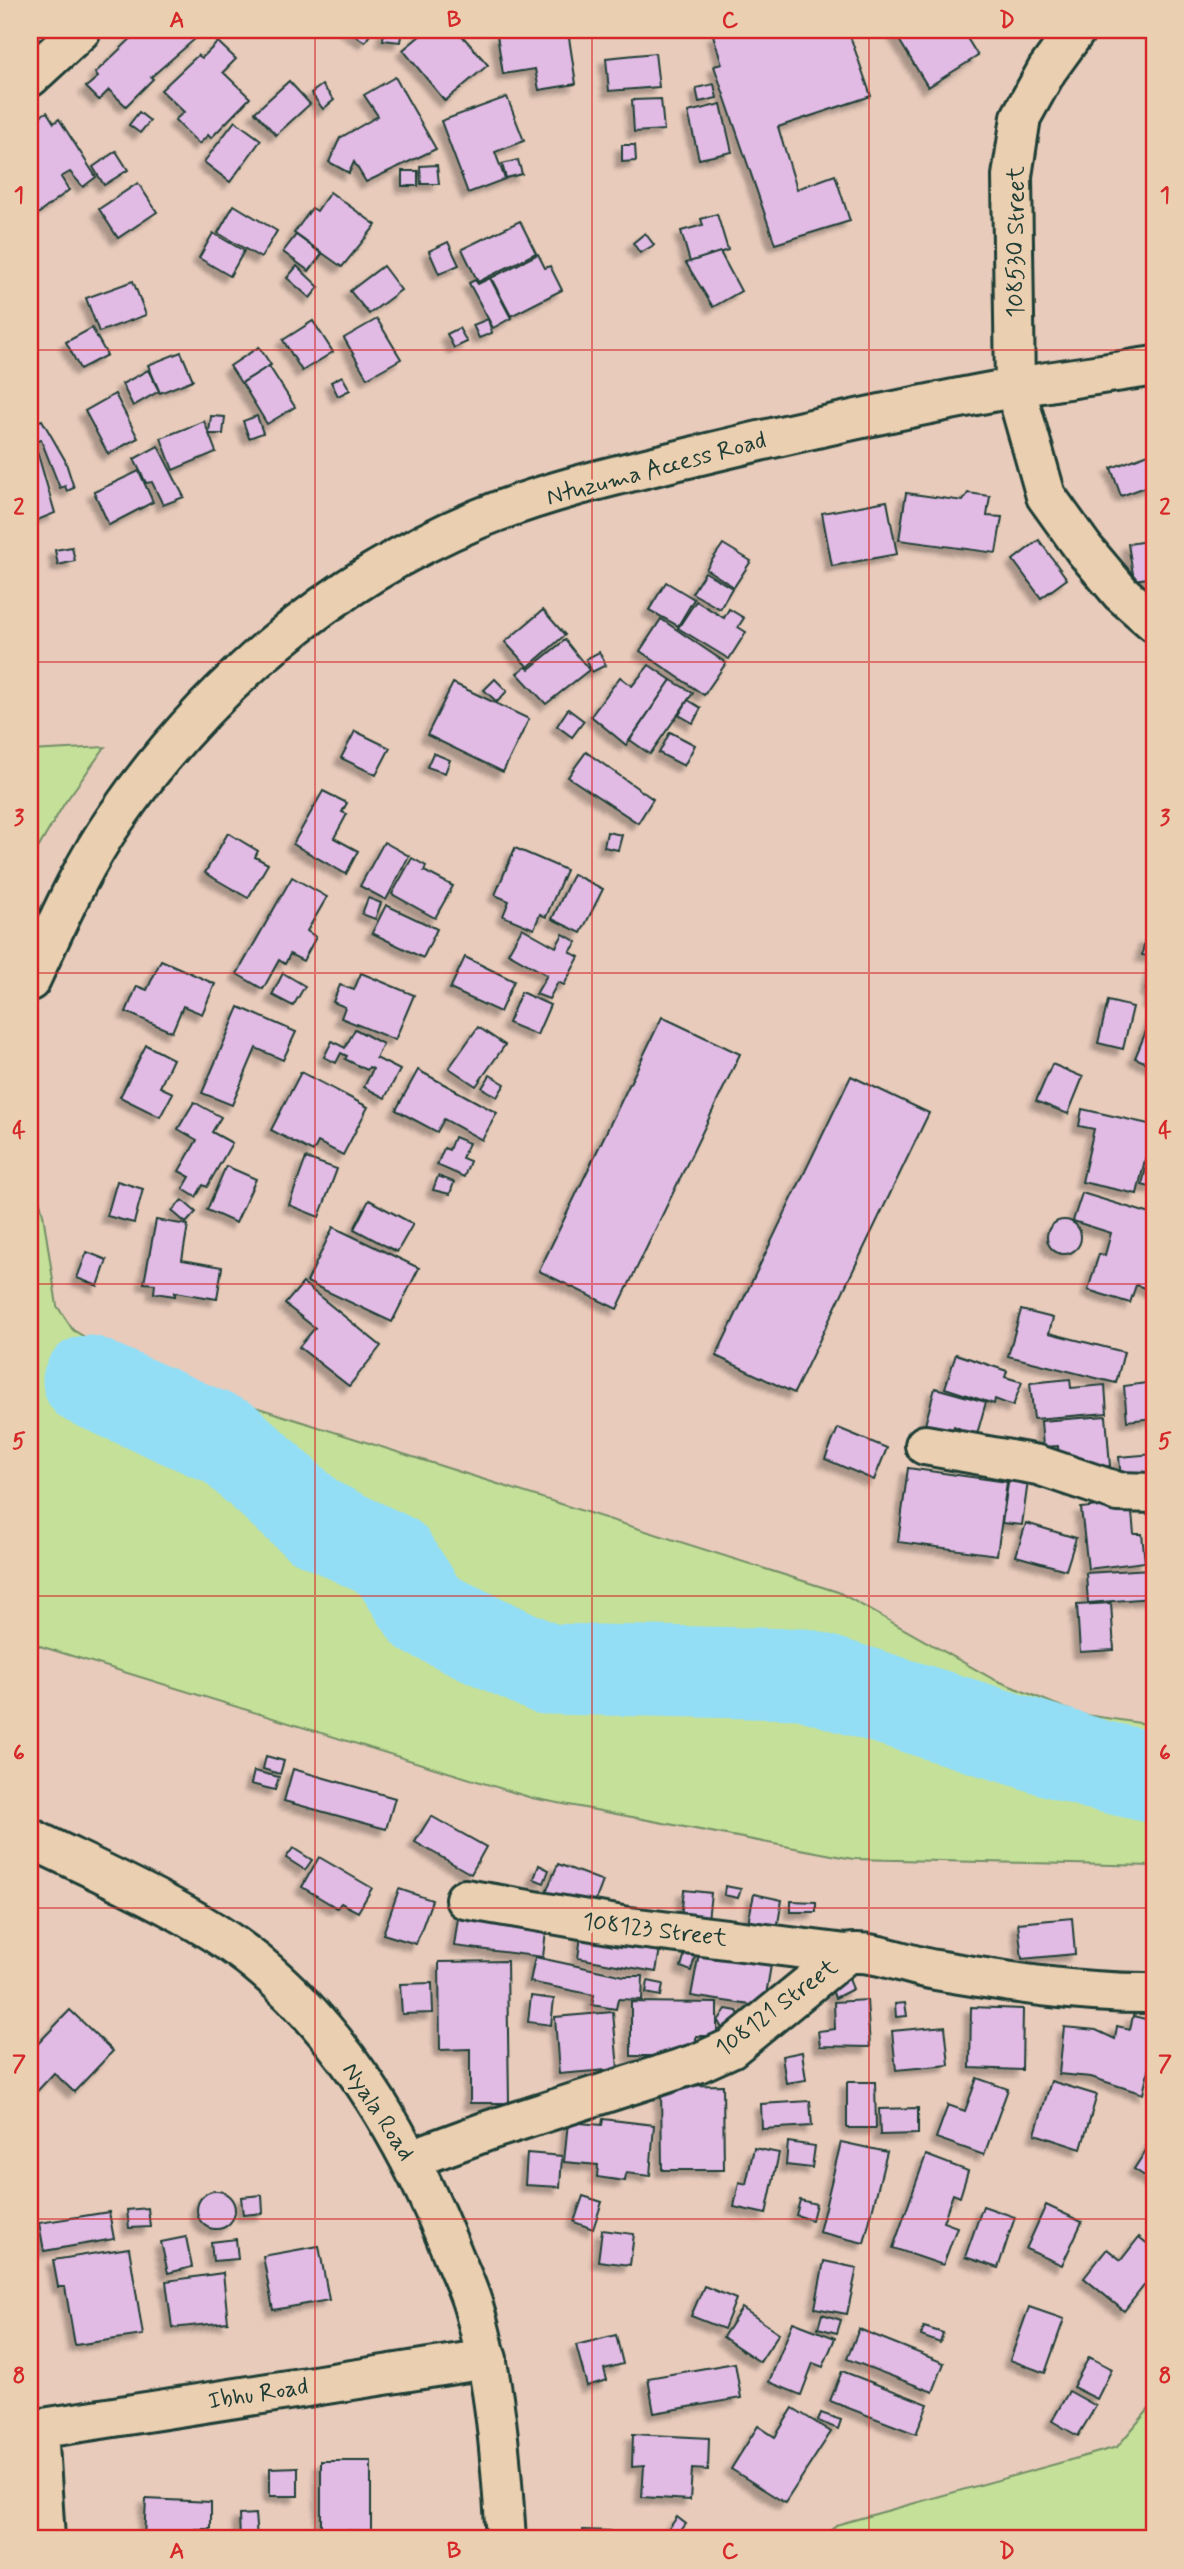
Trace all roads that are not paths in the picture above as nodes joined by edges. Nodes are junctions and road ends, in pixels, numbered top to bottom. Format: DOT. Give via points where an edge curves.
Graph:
graph roads {
  1 [pos="81,30"];
  2 [pos="1076,30"];
  3 [pos="30,77"];
  4 [pos="1154,366"];
  5 [pos="1015,387"];
  6 [pos="1154,622"];
  7 [pos="30,981"];
  8 [pos="925,1445"];
  9 [pos="1154,1493"];
  10 [pos="30,1838"];
  11 [pos="465,1899"];
  12 [pos="846,1954"];
  13 [pos="1154,1993"];
  14 [pos="411,2159"];
  15 [pos="487,2359"];
  16 [pos="34,2430"];
  17 [pos="45,2539"];
  18 [pos="506,2539"];
  1 -- 3 [label="street"];
  2 -- 5 [label="street, 108530 Street" via="1021,117 1012,176"];
  4 -- 5 [label="street, Ntuzuma Access Road"];
  5 -- 6 [label="street, 108530 Street" via="1046,496 1121,593"];
  5 -- 7 [label="street, Ntuzuma Access Road" via="611,475 478,519 366,578 309,616 247,667 149,772 82,872"];
  8 -- 9 [label="street" via="1038,1465 1118,1492"];
  10 -- 14 [label="street, Nyala Road" via="154,1899 256,1962 333,2041"];
  11 -- 12 [label="street, 108123 Street" via="622,1926"];
  12 -- 13 [label="street, 108121 Street" via="1025,1983"];
  12 -- 14 [label="street, 108121 Street" via="731,2048"];
  14 -- 15 [label="street, Nyala Road" via="474,2306"];
  15 -- 16 [label="street, Ibhu Road"];
  15 -- 18 [label="street, Nyala Road"];
  16 -- 17 [label="street"];
}
